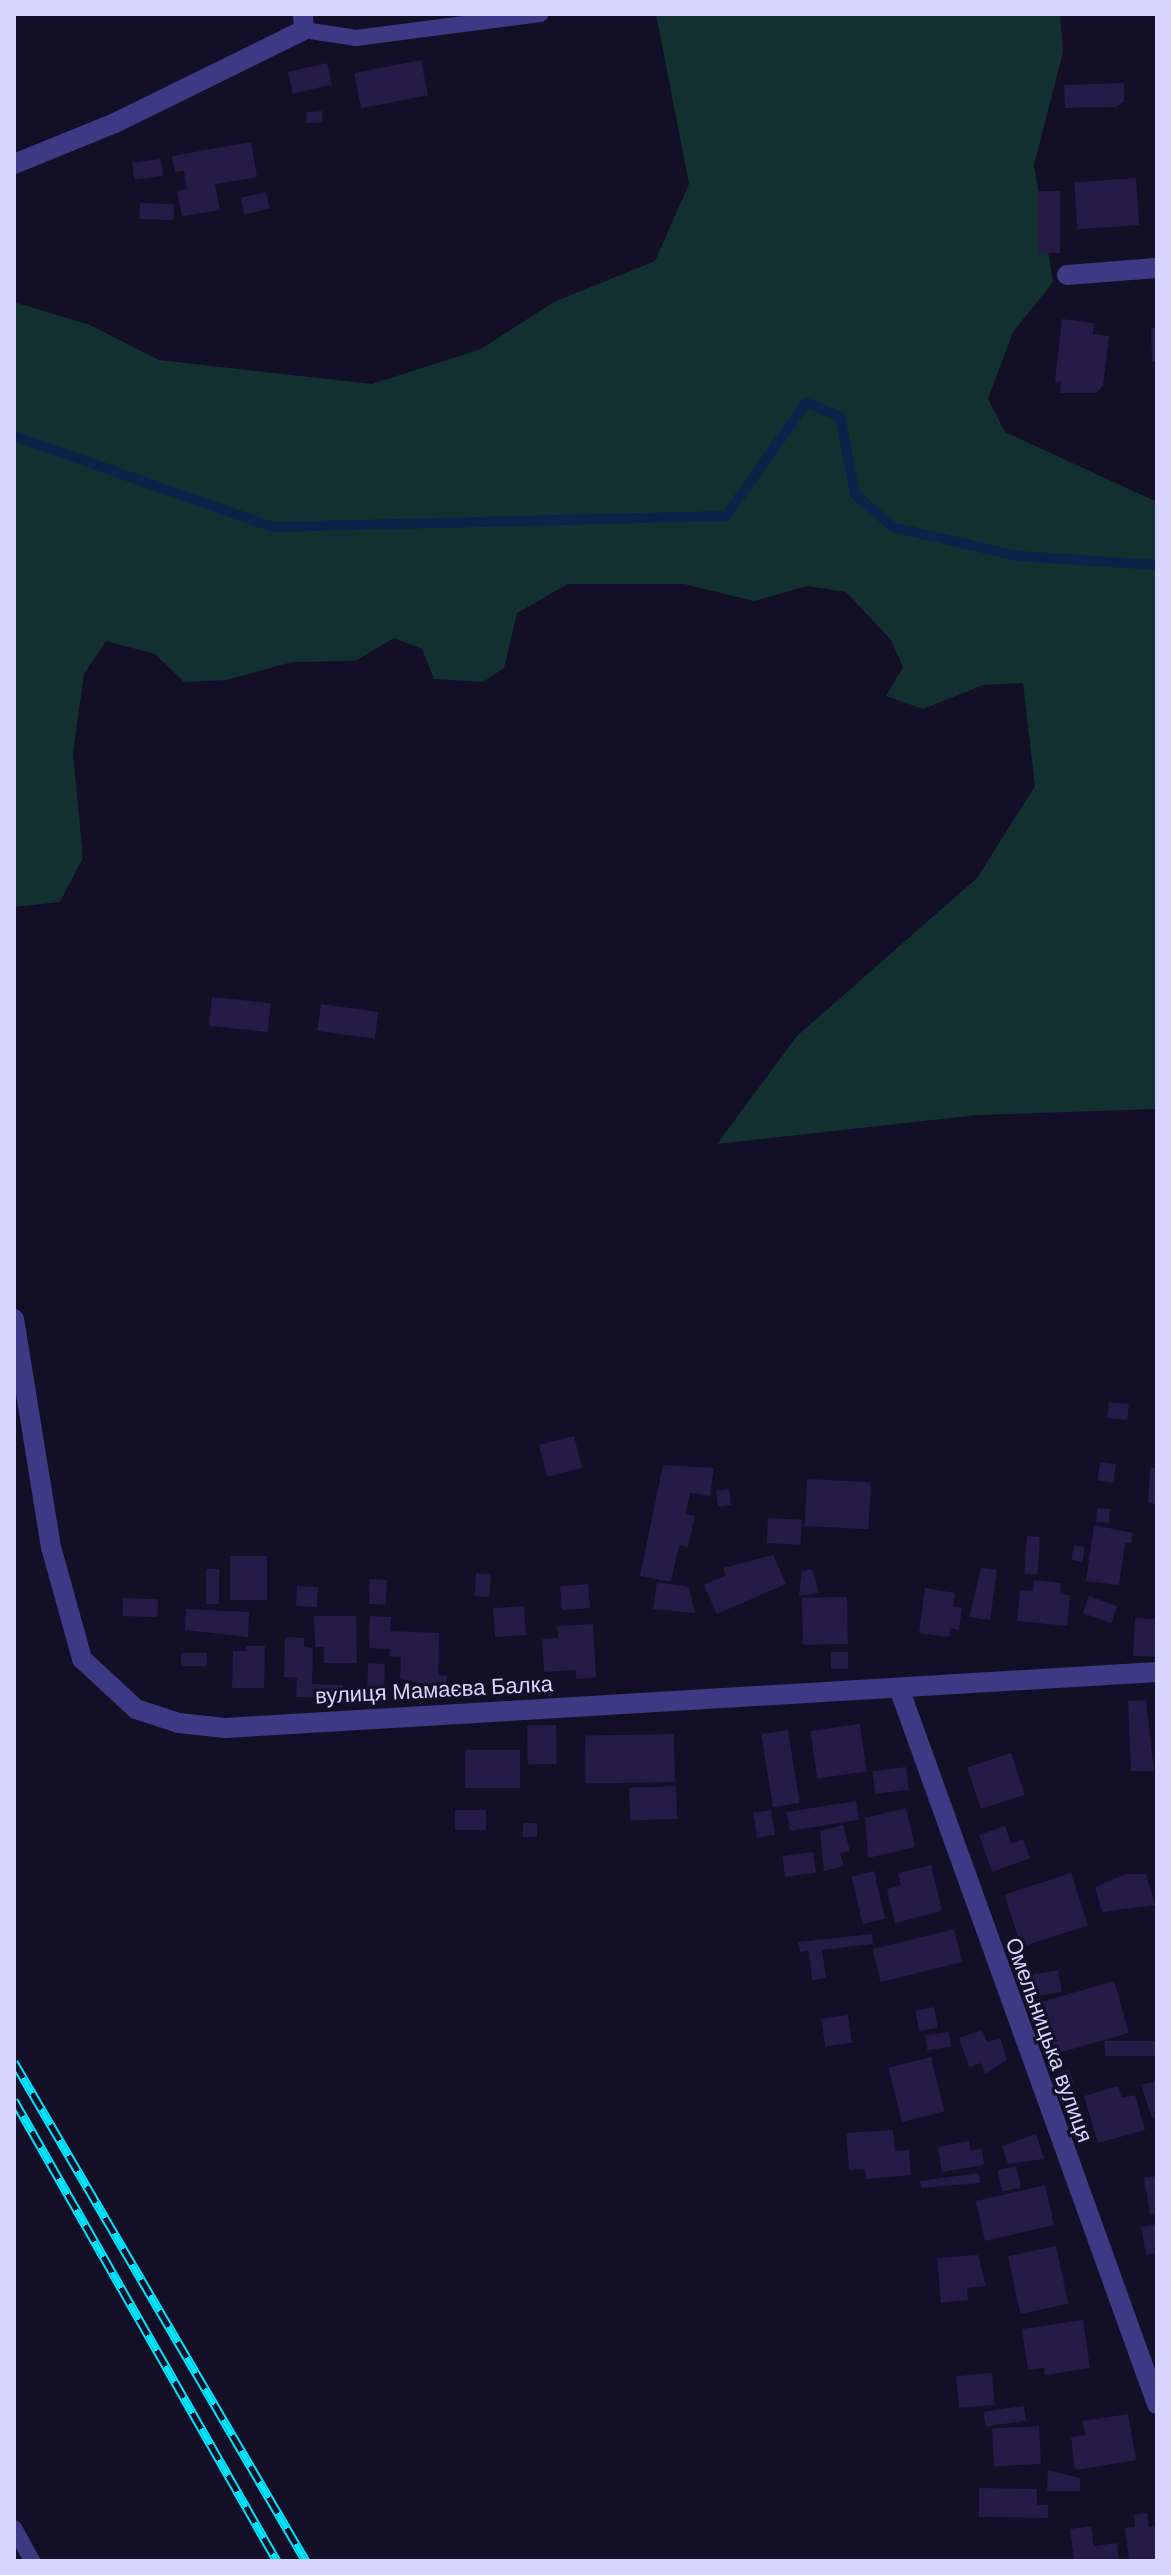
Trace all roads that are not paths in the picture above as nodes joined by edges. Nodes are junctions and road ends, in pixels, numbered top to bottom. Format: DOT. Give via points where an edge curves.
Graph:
graph roads {
  1 [pos="540,14"];
  2 [pos="304,22"];
  3 [pos="14,164"];
  4 [pos="1157,268"];
  5 [pos="1067,275"];
  6 [pos="14,1319"];
  7 [pos="1157,1672"];
  8 [pos="900,1691"];
  9 [pos="1157,2404"];
  10 [pos="14,2528"];
  11 [pos="32,2561"];
  1 -- 2 [label="lane" via="356,38"];
  2 -- 3 [label="street" via="115,123"];
  4 -- 5 [label="street"];
  6 -- 8 [label="street, вулиця Мамаєва Балка" via="51,1547 82,1659 136,1709 225,1728"];
  7 -- 8 [label="street, вулиця Мамаєва Балка"];
  8 -- 9 [label="street, Омельницька вулиця"];
  10 -- 11 [label="lane"];
}
